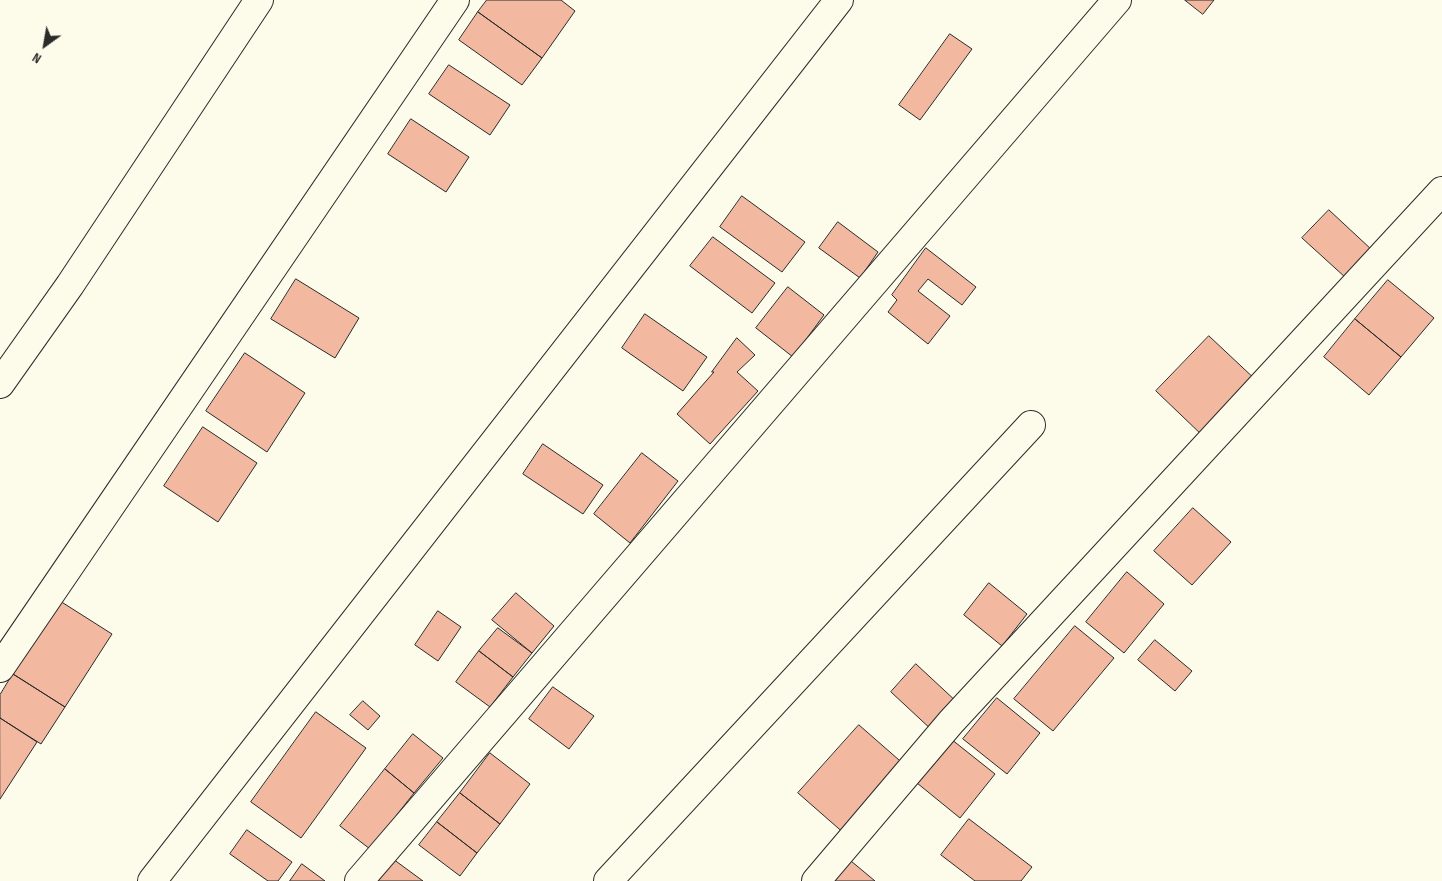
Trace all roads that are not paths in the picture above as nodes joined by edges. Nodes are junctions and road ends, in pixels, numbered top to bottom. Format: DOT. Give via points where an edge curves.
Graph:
graph roads {
  1 [pos="259,0"];
  2 [pos="455,0"];
  3 [pos="839,0"];
  4 [pos="1117,0"];
  5 [pos="1442,191"];
  6 [pos="0,384"];
  7 [pos="1031,424"];
  8 [pos="0,668"];
  9 [pos="152,881"];
  10 [pos="359,881"];
  11 [pos="608,881"];
  12 [pos="816,881"];
  1 -- 6 [label="street" via="70,285"];
  2 -- 8 [label="street"];
  3 -- 9 [label="street"];
  4 -- 10 [label="street"];
  5 -- 12 [label="street" via="951,722"];
  7 -- 11 [label="street"];
}
